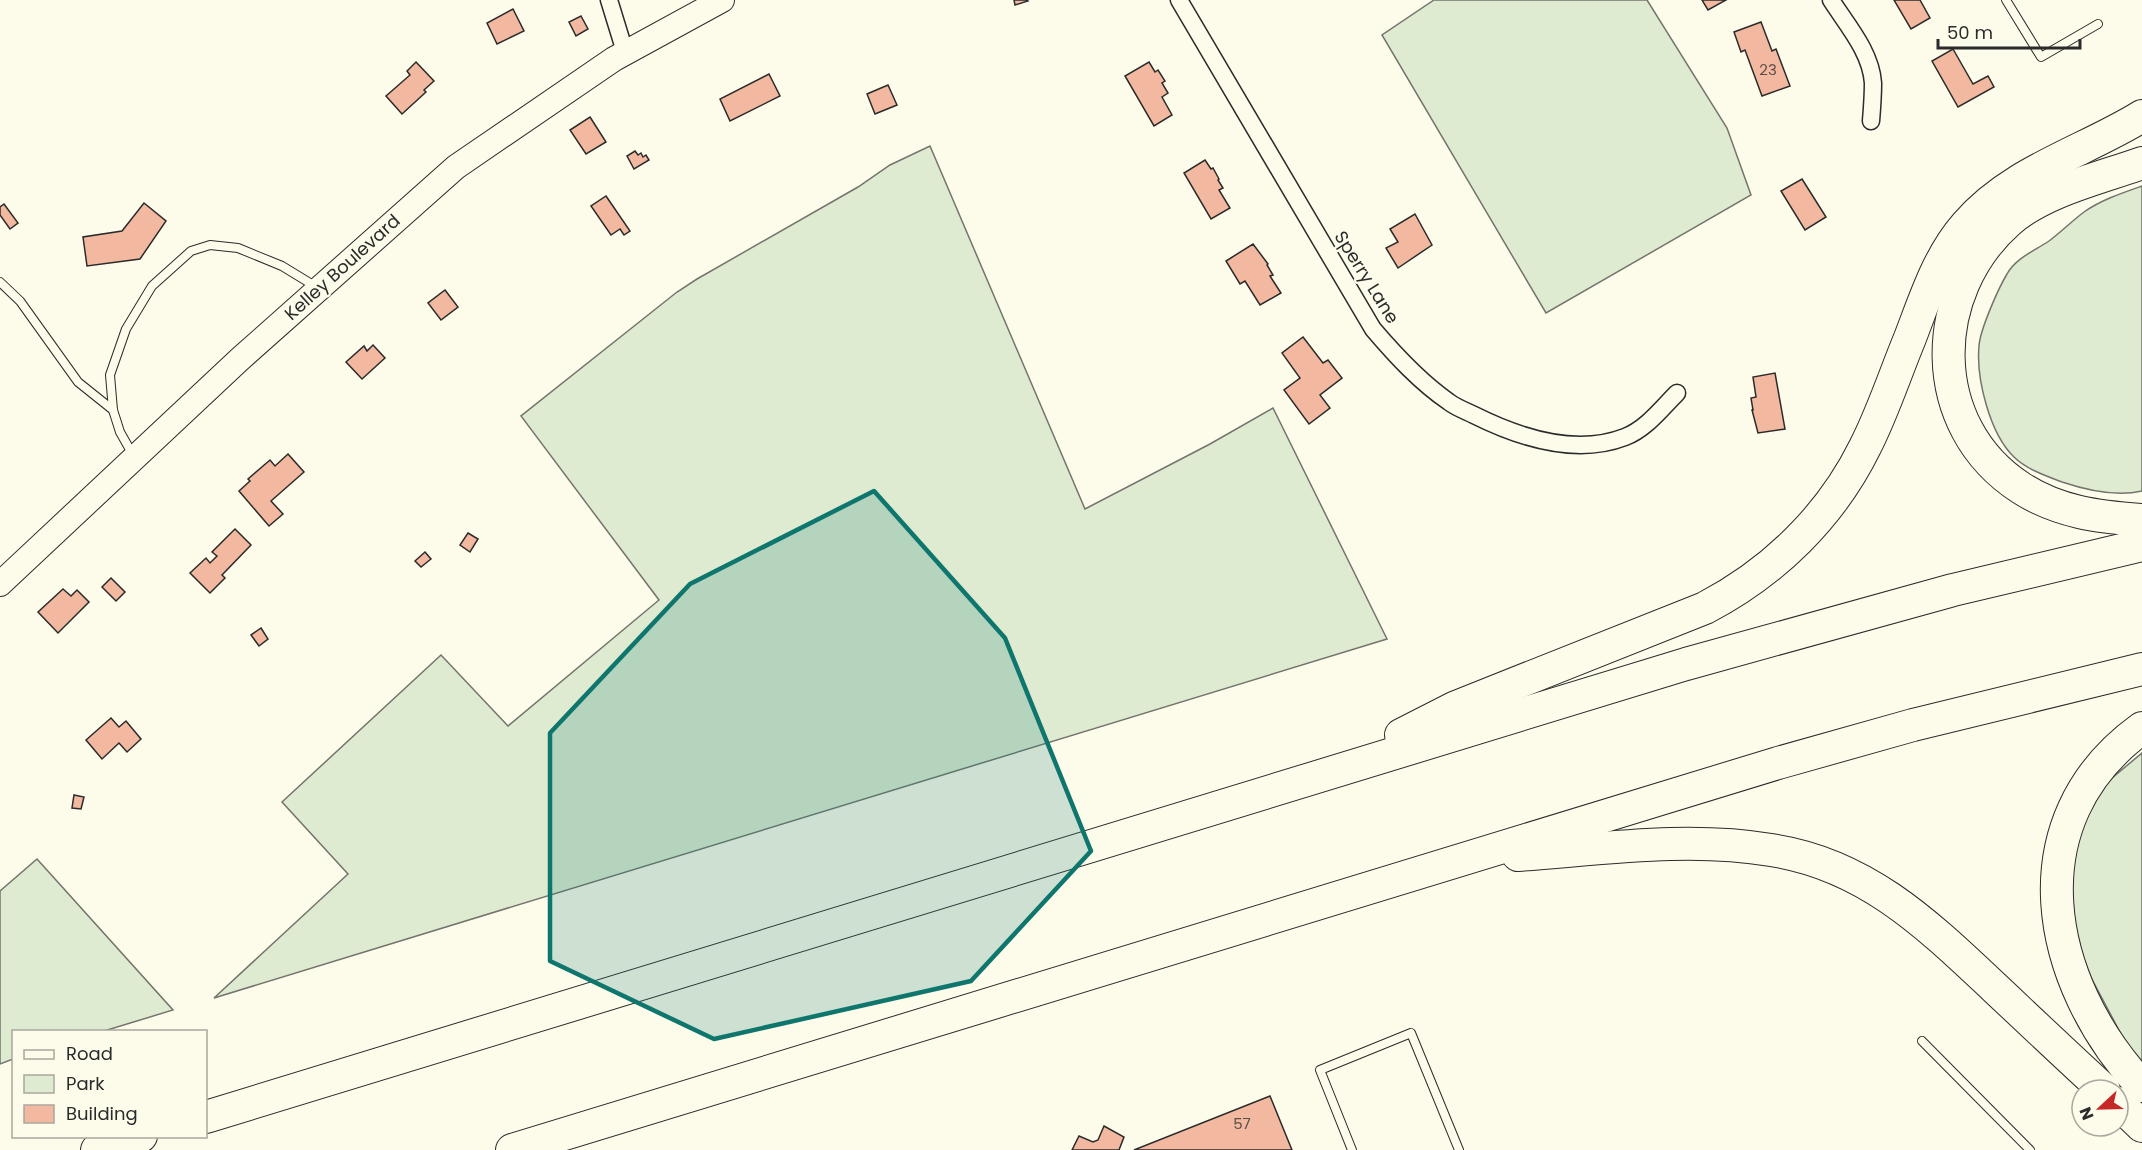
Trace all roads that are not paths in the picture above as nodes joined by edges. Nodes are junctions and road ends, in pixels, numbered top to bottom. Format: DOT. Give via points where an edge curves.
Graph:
graph roads {
  1 [pos="609,0"];
  2 [pos="722,0"];
  3 [pos="1179,0"];
  4 [pos="1831,0"];
  5 [pos="2006,0"];
  6 [pos="2098,24"];
  7 [pos="625,52"];
  8 [pos="2142,116"];
  9 [pos="1871,121"];
  10 [pos="2128,126"];
  11 [pos="2142,163"];
  12 [pos="0,282"];
  13 [pos="318,288"];
  14 [pos="1677,393"];
  15 [pos="113,410"];
  16 [pos="134,458"];
  17 [pos="2142,520"];
  18 [pos="2142,545"];
  19 [pos="0,584"];
  20 [pos="2142,669"];
  21 [pos="2142,728"];
  22 [pos="1319,776"];
  23 [pos="1460,860"];
  24 [pos="1922,1041"];
  25 [pos="2091,1078"];
  26 [pos="2142,1086"];
  27 [pos="2130,1114"];
  28 [pos="207,1117"];
  29 [pos="2142,1126"];
  30 [pos="138,1138"];
  31 [pos="97,1150"];
  32 [pos="512,1150"];
  33 [pos="1352,1150"];
  34 [pos="1459,1150"];
  35 [pos="2030,1150"];
  1 -- 7 [label="street"];
  2 -- 7 [label="main road, Kelley Boulevard"];
  3 -- 14 [label="street, Sperry Lane" via="1373,329 1406,367 1450,403 1535,440 1575,444 1626,437 1642,428"];
  4 -- 9 [label="street" via="1869,66 1873,83"];
  5 -- 6 [label="lane" via="2041,57"];
  7 -- 13 [label="main road, Kelley Boulevard" via="456,167"];
  8 -- 10 [label="highway"];
  10 -- 22 [label="highway" via="2017,181 1994,197 1962,229 1940,264 1872,432 1852,471 1819,518 1770,566 1705,608 1456,707"];
  11 -- 17 [label="highway" via="2044,199 2002,227 1963,280 1953,310 1948,353 1952,387 1963,419 1986,456 2007,477 2042,500 2067,509 2105,518"];
  12 -- 15 [label="lane" via="20,301 78,382"];
  13 -- 15 [label="lane" via="282,266 237,248 210,245 191,251 152,286 126,329 110,375"];
  13 -- 16 [label="main road, Kelley Boulevard"];
  15 -- 16 [label="lane"];
  16 -- 19 [label="main road, Kelley Boulevard"];
  18 -- 22 [label="highway" via="1964,587 1753,644"];
  20 -- 23 [label="highway" via="1846,743"];
  21 -- 26 [label="highway" via="2108,758 2079,796 2062,837 2056,883 2062,935 2081,993 2112,1048"];
  22 -- 28 [label="highway"];
  23 -- 25 [label="highway" via="1712,844 1772,850 1826,864 1878,890 1920,919"];
  23 -- 32 [label="highway"];
  24 -- 35 [label="lane"];
  27 -- 29 [label="highway"];
  30 -- 31 [label="highway"];
  33 -- 34 [label="lane" via="1320,1070 1411,1033"];
}
